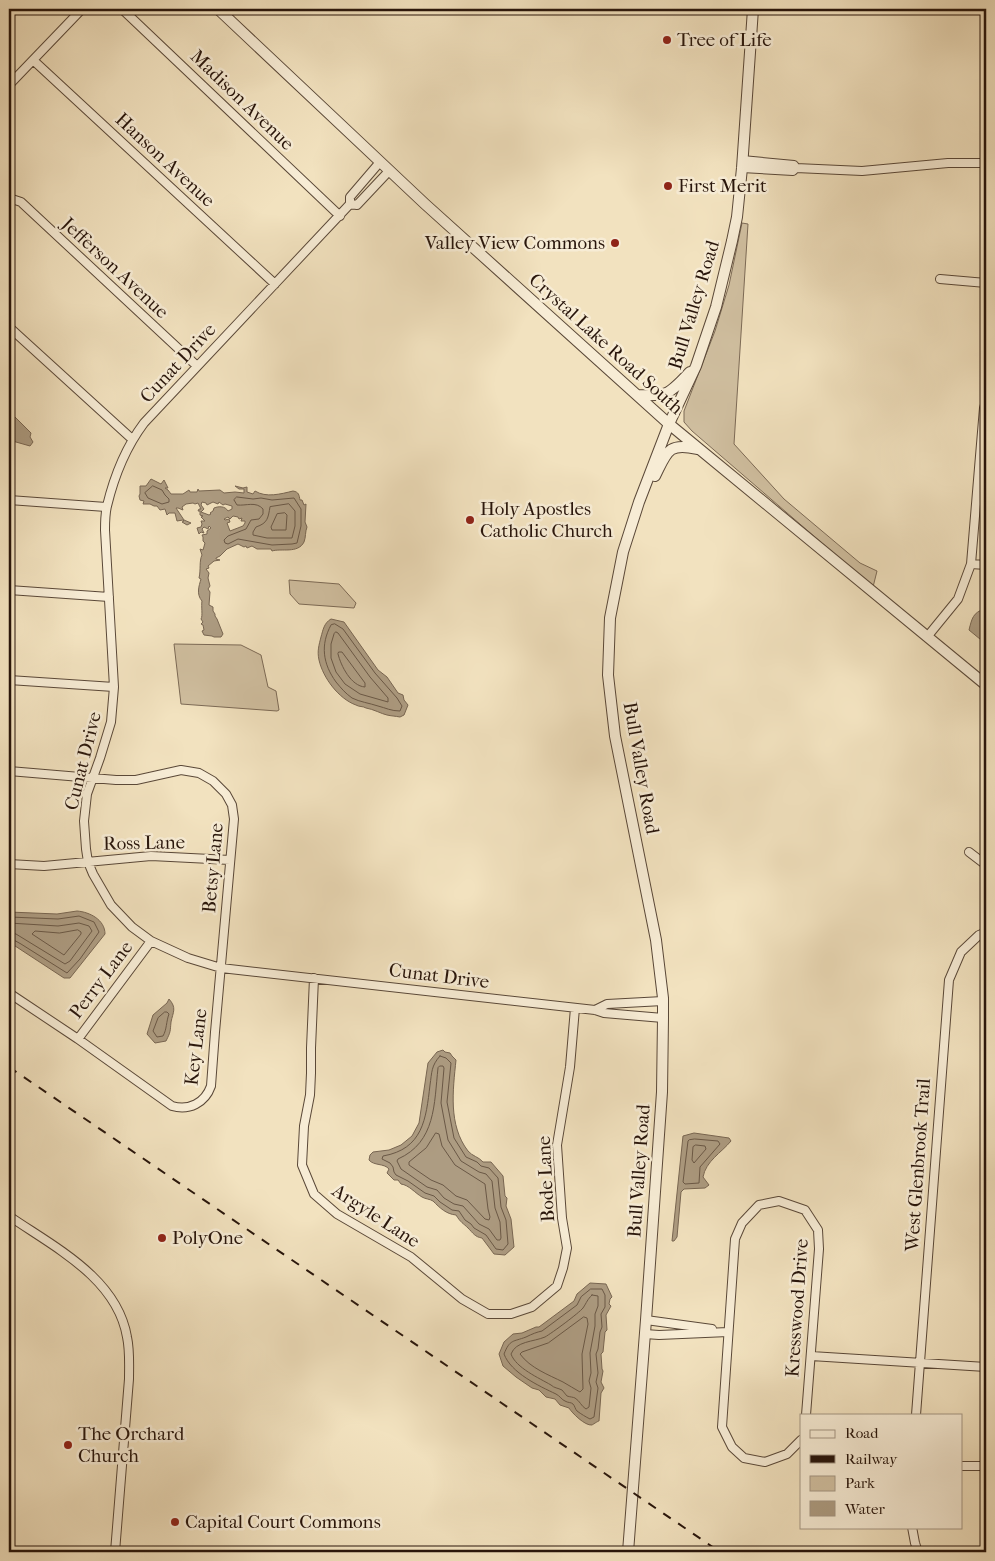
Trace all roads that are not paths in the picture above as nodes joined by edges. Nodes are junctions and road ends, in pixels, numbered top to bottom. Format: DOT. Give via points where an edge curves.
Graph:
graph roads {
  1 [pos="82,9"];
  2 [pos="122,9"];
  3 [pos="218,9"];
  4 [pos="753,9"];
  5 [pos="33,60"];
  6 [pos="9,85"];
  7 [pos="380,162"];
  8 [pos="742,164"];
  9 [pos="986,164"];
  10 [pos="389,171"];
  11 [pos="9,198"];
  12 [pos="350,204"];
  13 [pos="340,216"];
  14 [pos="940,279"];
  15 [pos="986,283"];
  16 [pos="275,284"];
  17 [pos="9,327"];
  18 [pos="197,366"];
  19 [pos="696,366"];
  20 [pos="637,395"];
  21 [pos="986,401"];
  22 [pos="669,424"];
  23 [pos="132,439"];
  24 [pos="700,450"];
  25 [pos="982,479"];
  26 [pos="9,500"];
  27 [pos="639,502"];
  28 [pos="106,508"];
  29 [pos="971,564"];
  30 [pos="986,565"];
  31 [pos="9,590"];
  32 [pos="109,597"];
  33 [pos="927,637"];
  34 [pos="9,680"];
  35 [pos="986,685"];
  36 [pos="114,687"];
  37 [pos="9,771"];
  38 [pos="93,777"];
  39 [pos="969,852"];
  40 [pos="230,860"];
  41 [pos="88,862"];
  42 [pos="9,864"];
  43 [pos="986,866"];
  44 [pos="986,932"];
  45 [pos="151,941"];
  46 [pos="221,968"];
  47 [pos="314,978"];
  48 [pos="9,993"];
  49 [pos="663,1001"];
  50 [pos="575,1008"];
  51 [pos="596,1010"];
  52 [pos="664,1018"];
  53 [pos="78,1038"];
  54 [pos="9,1216"];
  55 [pos="532,1307"];
  56 [pos="646,1320"];
  57 [pos="728,1332"];
  58 [pos="645,1334"];
  59 [pos="811,1356"];
  60 [pos="919,1363"];
  61 [pos="986,1367"];
  62 [pos="806,1414"];
  63 [pos="916,1414"];
  64 [pos="800,1441"];
  65 [pos="962,1466"];
  66 [pos="986,1466"];
  67 [pos="912,1528"];
  68 [pos="115,1552"];
  69 [pos="628,1552"];
  70 [pos="918,1552"];
  1 -- 5 [label="street"];
  2 -- 13 [label="street, Madison Avenue"];
  3 -- 7 [label="street, Crystal Lake Road South"];
  4 -- 8 [label="street, Bull Valley Road"];
  5 -- 6 [label="street"];
  5 -- 16 [label="street, Hanson Avenue"];
  7 -- 10 [label="street, Crystal Lake Road South"];
  7 -- 12 [label="street, Cunat Drive" via="350,197"];
  8 -- 9 [label="street" via="794,171 796,168 862,171 948,163"];
  8 -- 19 [label="street, Bull Valley Road" via="732,242 716,307"];
  10 -- 12 [label="street, Cunat Drive" via="357,205"];
  10 -- 20 [label="street, Crystal Lake Road South"];
  11 -- 18 [label="street, Jefferson Avenue" via="21,202"];
  12 -- 13 [label="street, Cunat Drive"];
  13 -- 16 [label="street, Cunat Drive"];
  14 -- 15 [label="street"];
  16 -- 18 [label="street, Cunat Drive"];
  17 -- 23 [label="street"];
  18 -- 23 [label="street, Cunat Drive"];
  19 -- 20 [label="street" via="670,392 660,396"];
  19 -- 22 [label="street, Bull Valley Road"];
  20 -- 22 [label="street, Crystal Lake Road South"];
  21 -- 25 [label="street"];
  22 -- 24 [label="street, Crystal Lake Road South"];
  22 -- 27 [label="street, Bull Valley Road"];
  23 -- 28 [label="street, Cunat Drive"];
  24 -- 27 [label="street" via="679,446 669,451"];
  24 -- 33 [label="street, Crystal Lake Road South"];
  25 -- 29 [label="street"];
  26 -- 28 [label="street"];
  27 -- 49 [label="street, Bull Valley Road" via="623,552 610,618 608,675 615,736 656,940"];
  28 -- 32 [label="street, Cunat Drive"];
  29 -- 30 [label="street"];
  29 -- 33 [label="street" via="958,599"];
  31 -- 32 [label="street"];
  32 -- 36 [label="street, Cunat Drive"];
  33 -- 35 [label="street, Crystal Lake Road South"];
  34 -- 36 [label="street"];
  36 -- 38 [label="street, Cunat Drive" via="111,722"];
  37 -- 38 [label="street, Betsy Lane"];
  38 -- 40 [label="street, Betsy Lane" via="136,780 181,770 199,772 213,781 232,805 234,819"];
  38 -- 41 [label="street, Cunat Drive" via="84,821"];
  39 -- 43 [label="street"];
  40 -- 41 [label="street, Ross Lane" via="151,856"];
  40 -- 46 [label="street, Betsy Lane"];
  41 -- 42 [label="street, Ross Lane" via="39,866"];
  41 -- 45 [label="street, Cunat Drive" via="111,905"];
  44 -- 60 [label="street, West Glenbrook Trail" via="961,952 949,980"];
  45 -- 46 [label="street, Cunat Drive" via="188,958"];
  45 -- 53 [label="street, Perry Lane"];
  46 -- 47 [label="street, Cunat Drive"];
  46 -- 53 [label="street, Key Lane" via="211,1086 208,1095 193,1106 172,1106"];
  47 -- 50 [label="street, Cunat Drive"];
  47 -- 55 [label="street, Argyle Lane" via="310,1095 302,1165 314,1194 337,1214 412,1257 462,1299 488,1314 511,1314"];
  48 -- 53 [label="street, Key Lane"];
  49 -- 51 [label="street, Cunat Drive" via="607,1004"];
  49 -- 52 [label="street, Bull Valley Road"];
  50 -- 51 [label="street, Cunat Drive"];
  50 -- 55 [label="street, Bode Lane" via="570,1067 557,1145 567,1248 557,1286"];
  51 -- 52 [label="street, Cunat Drive"];
  52 -- 56 [label="street, Bull Valley Road"];
  54 -- 68 [label="street" via="89,1272 108,1294 127,1335 129,1379"];
  56 -- 57 [label="street"];
  56 -- 58 [label="street, Bull Valley Road"];
  57 -- 58 [label="street"];
  57 -- 59 [label="street, Kresswood Drive" via="735,1239 742,1223 759,1205 779,1201 805,1210 818,1230"];
  57 -- 64 [label="street, Kresswood Drive" via="722,1427 732,1447 744,1458 765,1462 787,1454"];
  58 -- 69 [label="street, Bull Valley Road"];
  59 -- 60 [label="street"];
  59 -- 62 [label="street, Kresswood Drive"];
  60 -- 61 [label="street"];
  60 -- 63 [label="street, West Glenbrook Trail"];
  65 -- 66 [label="street"];
  67 -- 70 [label="street"];
}
